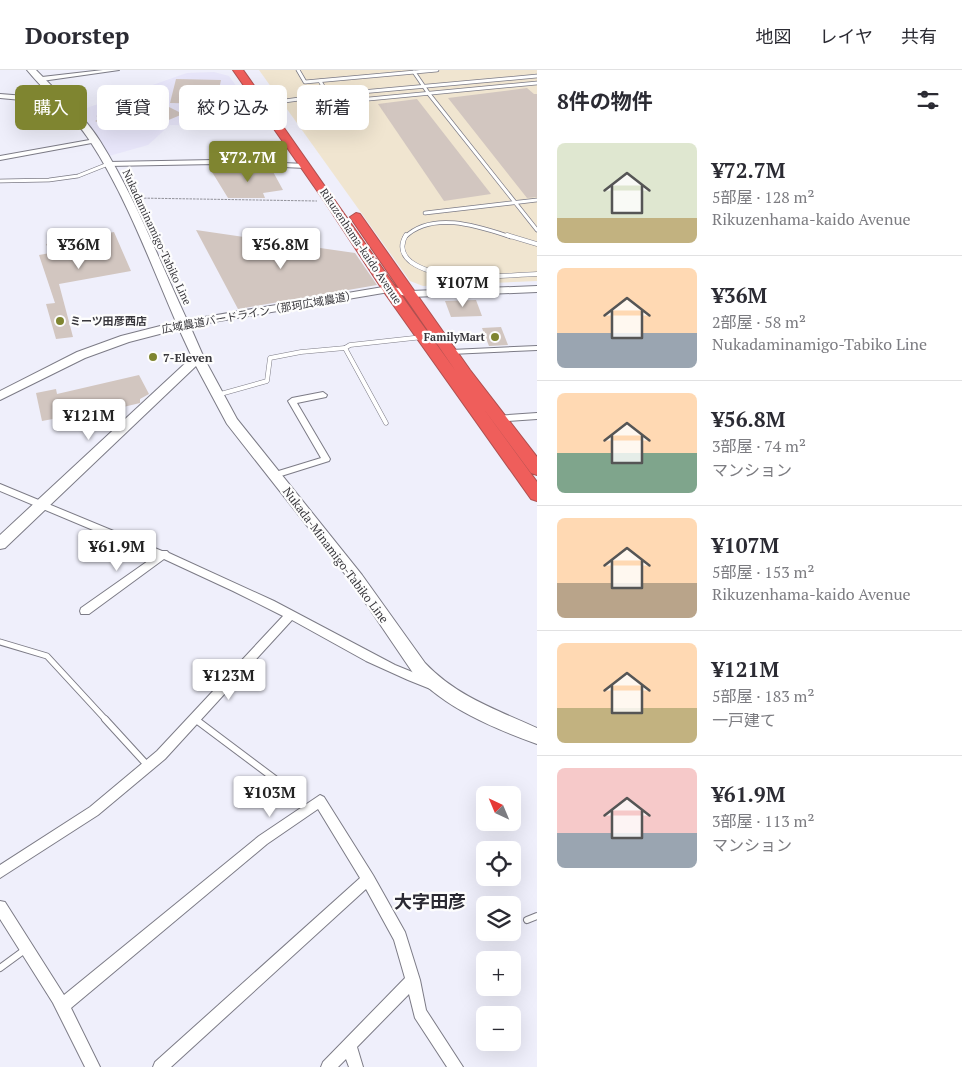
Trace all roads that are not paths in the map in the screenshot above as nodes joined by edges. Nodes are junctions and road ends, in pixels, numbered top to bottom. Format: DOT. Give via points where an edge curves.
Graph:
graph roads {
  1 [pos="31,70"];
  2 [pos="111,70"];
  3 [pos="116,70"];
  4 [pos="238,70"];
  5 [pos="250,70"];
  6 [pos="298,70"];
  7 [pos="436,70"];
  8 [pos="71,72"];
  9 [pos="414,72"];
  10 [pos="537,76"];
  11 [pos="42,79"];
  12 [pos="320,81"];
  13 [pos="537,83"];
  14 [pos="48,85"];
  15 [pos="255,85"];
  16 [pos="261,85"];
  17 [pos="322,85"];
  18 [pos="425,87"];
  19 [pos="369,92"];
  20 [pos="429,94"];
  21 [pos="0,96"];
  22 [pos="15,98"];
  23 [pos="369,99"];
  24 [pos="287,121"];
  25 [pos="87,130"];
  26 [pos="287,130"];
  27 [pos="95,142"];
  28 [pos="0,158"];
  29 [pos="108,164"];
  30 [pos="306,166"];
  31 [pos="0,182"];
  32 [pos="537,200"];
  33 [pos="515,203"];
  34 [pos="425,213"];
  35 [pos="537,230"];
  36 [pos="537,244"];
  37 [pos="537,274"];
  38 [pos="389,289"];
  39 [pos="537,289"];
  40 [pos="411,294"];
  41 [pos="184,324"];
  42 [pos="424,337"];
  43 [pos="345,348"];
  44 [pos="537,348"];
  45 [pos="451,352"];
  46 [pos="198,358"];
  47 [pos="323,395"];
  48 [pos="0,396"];
  49 [pos="217,396"];
  50 [pos="537,416"];
  51 [pos="500,419"];
  52 [pos="482,421"];
  53 [pos="386,423"];
  54 [pos="537,469"];
  55 [pos="275,476"];
  56 [pos="0,487"];
  57 [pos="537,495"];
  58 [pos="42,504"];
  59 [pos="0,544"];
  60 [pos="164,554"];
  61 [pos="85,611"];
  62 [pos="290,615"];
  63 [pos="0,642"];
  64 [pos="436,686"];
  65 [pos="194,719"];
  66 [pos="537,736"];
  67 [pos="148,766"];
  68 [pos="299,797"];
  69 [pos="0,872"];
  70 [pos="368,879"];
  71 [pos="0,907"];
  72 [pos="537,916"];
  73 [pos="527,920"];
  74 [pos="26,948"];
  75 [pos="0,968"];
  76 [pos="413,980"];
  77 [pos="62,1006"];
  78 [pos="350,1046"];
  79 [pos="93,1067"];
  80 [pos="160,1067"];
  81 [pos="328,1067"];
  82 [pos="356,1067"];
  83 [pos="456,1067"];
  1 -- 11 [label="main road, Nukadaminamigo-Tabiko Line"];
  2 -- 3 [label="street"];
  2 -- 8 [label="street"];
  4 -- 15 [label="highway, Rikuzenhama-kaido Avenue"];
  5 -- 16 [label="highway, Rikuzenhama-kaido Avenue"];
  6 -- 12 [label="lane" via="306,82"];
  7 -- 9 [label="lane"];
  8 -- 11 [label="street"];
  9 -- 12 [label="lane"];
  9 -- 18 [label="lane"];
  10 -- 18 [label="lane"];
  11 -- 14 [label="main road, Nukadaminamigo-Tabiko Line"];
  12 -- 17 [label="lane"];
  13 -- 20 [label="lane"];
  18 -- 19 [label="lane"];
  18 -- 20 [label="lane"];
  20 -- 23 [label="lane"];
  20 -- 33 [label="lane"];
  21 -- 22 [label="street"];
  24 -- 40 [label="highway, Rikuzenhama-kaido Avenue"];
  25 -- 27 [label="main road, Nukadaminamigo-Tabiko Line"];
  26 -- 30 [label="highway, Rikuzenhama-kaido Avenue"];
  27 -- 28 [label="street"];
  27 -- 29 [label="main road, Nukadaminamigo-Tabiko Line"];
  29 -- 30 [label="street" via="215,162"];
  29 -- 31 [label="lane" via="78,176"];
  29 -- 41 [label="main road, Nukadaminamigo-Tabiko Line"];
  30 -- 38 [label="highway, Rikuzenhama-kaido Avenue"];
  32 -- 33 [label="lane"];
  33 -- 34 [label="lane"];
  33 -- 35 [label="lane"];
  36 -- 37 [label="lane" via="464,225 442,223 414,229 403,237 400,244 413,263 440,273"];
  38 -- 40 [label="main road, 広域農道バードライン（那珂広域農道）"];
  38 -- 41 [label="main road, 広域農道バードライン（那珂広域農道）"];
  38 -- 42 [label="highway, Rikuzenhama-kaido Avenue"];
  39 -- 40 [label="main road, 広域農道バードライン（那珂広域農道）"];
  40 -- 45 [label="highway, Rikuzenhama-kaido Avenue"];
  41 -- 46 [label="main road, Nukada-Minamigo-Tabiko Line"];
  41 -- 48 [label="main road, 広域農道バードライン（那珂広域農道）" via="98,347"];
  42 -- 43 [label="lane"];
  42 -- 52 [label="highway, Rikuzenhama-kaido Avenue"];
  43 -- 49 [label="lane" via="270,358 267,381"];
  43 -- 53 [label="lane"];
  44 -- 45 [label="street"];
  45 -- 51 [label="highway, Rikuzenhama-kaido Avenue"];
  46 -- 49 [label="main road, Nukada-Minamigo-Tabiko Line"];
  46 -- 58 [label="main road"];
  47 -- 55 [label="street" via="292,402 326,460"];
  49 -- 55 [label="main road, Nukada-Minamigo-Tabiko Line" via="232,421"];
  50 -- 51 [label="street"];
  51 -- 52 [label="street"];
  51 -- 54 [label="highway, Rikuzenhama-kaido Avenue"];
  52 -- 57 [label="highway, Rikuzenhama-kaido Avenue"];
  55 -- 64 [label="main road, Nukada-Minamigo-Tabiko Line" via="357,579 414,663"];
  56 -- 58 [label="street"];
  58 -- 59 [label="main road"];
  58 -- 60 [label="street"];
  60 -- 61 [label="street"];
  60 -- 62 [label="street"];
  62 -- 64 [label="street" via="405,676"];
  62 -- 65 [label="street"];
  63 -- 67 [label="lane" via="34,649 47,656"];
  64 -- 66 [label="main road, Nukada-Minamigo-Tabiko Line"];
  65 -- 67 [label="street"];
  65 -- 68 [label="lane"];
  67 -- 69 [label="street" via="94,811"];
  70 -- 76 [label="street" via="400,937"];
  70 -- 77 [label="street" via="320,801 263,840"];
  70 -- 80 [label="street"];
  71 -- 74 [label="street"];
  72 -- 73 [label="lane"];
  74 -- 75 [label="lane"];
  74 -- 77 [label="street"];
  76 -- 78 [label="street"];
  76 -- 83 [label="street" via="420,1013"];
  77 -- 79 [label="street"];
  78 -- 81 [label="street"];
  78 -- 82 [label="street"];
}
